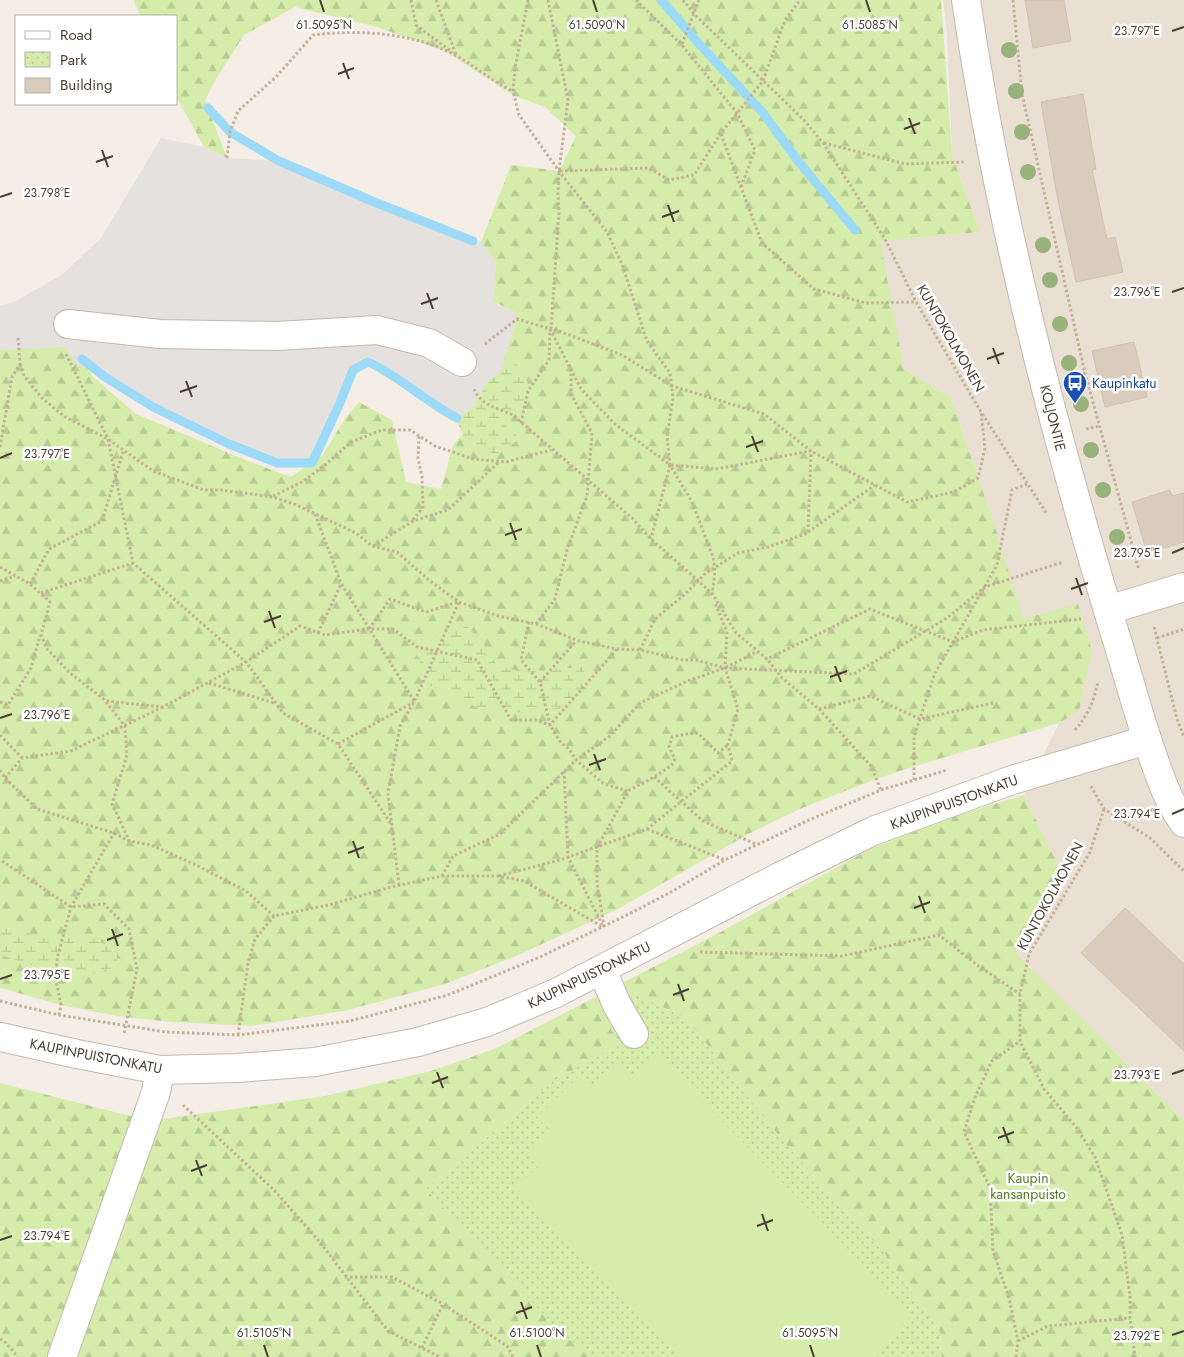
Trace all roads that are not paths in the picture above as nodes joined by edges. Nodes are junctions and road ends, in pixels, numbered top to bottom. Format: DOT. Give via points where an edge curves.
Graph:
graph roads {
  1 [pos="966,0"];
  2 [pos="68,324"];
  3 [pos="462,362"];
  4 [pos="1184,587"];
  5 [pos="1099,614"];
  6 [pos="1147,740"];
  7 [pos="1184,823"];
  8 [pos="602,970"];
  9 [pos="634,1034"];
  10 [pos="0,1037"];
  11 [pos="158,1081"];
  12 [pos="62,1357"];
  1 -- 5 [label="street, KOLJONTIE" via="993,162"];
  2 -- 3 [label="street" via="160,334 277,336 377,330 429,342"];
  4 -- 5 [label="street"];
  5 -- 6 [label="street, KOLJONTIE"];
  6 -- 7 [label="street, KOLJONTIE" via="1170,804"];
  6 -- 8 [label="street, KAUPINPUISTONKATU" via="1012,780 873,831"];
  8 -- 9 [label="street"];
  8 -- 11 [label="street, KAUPINPUISTONKATU" via="487,1022 418,1042 315,1062 238,1068"];
  10 -- 11 [label="street, KAUPINPUISTONKATU" via="78,1054"];
  11 -- 12 [label="street"];
}
